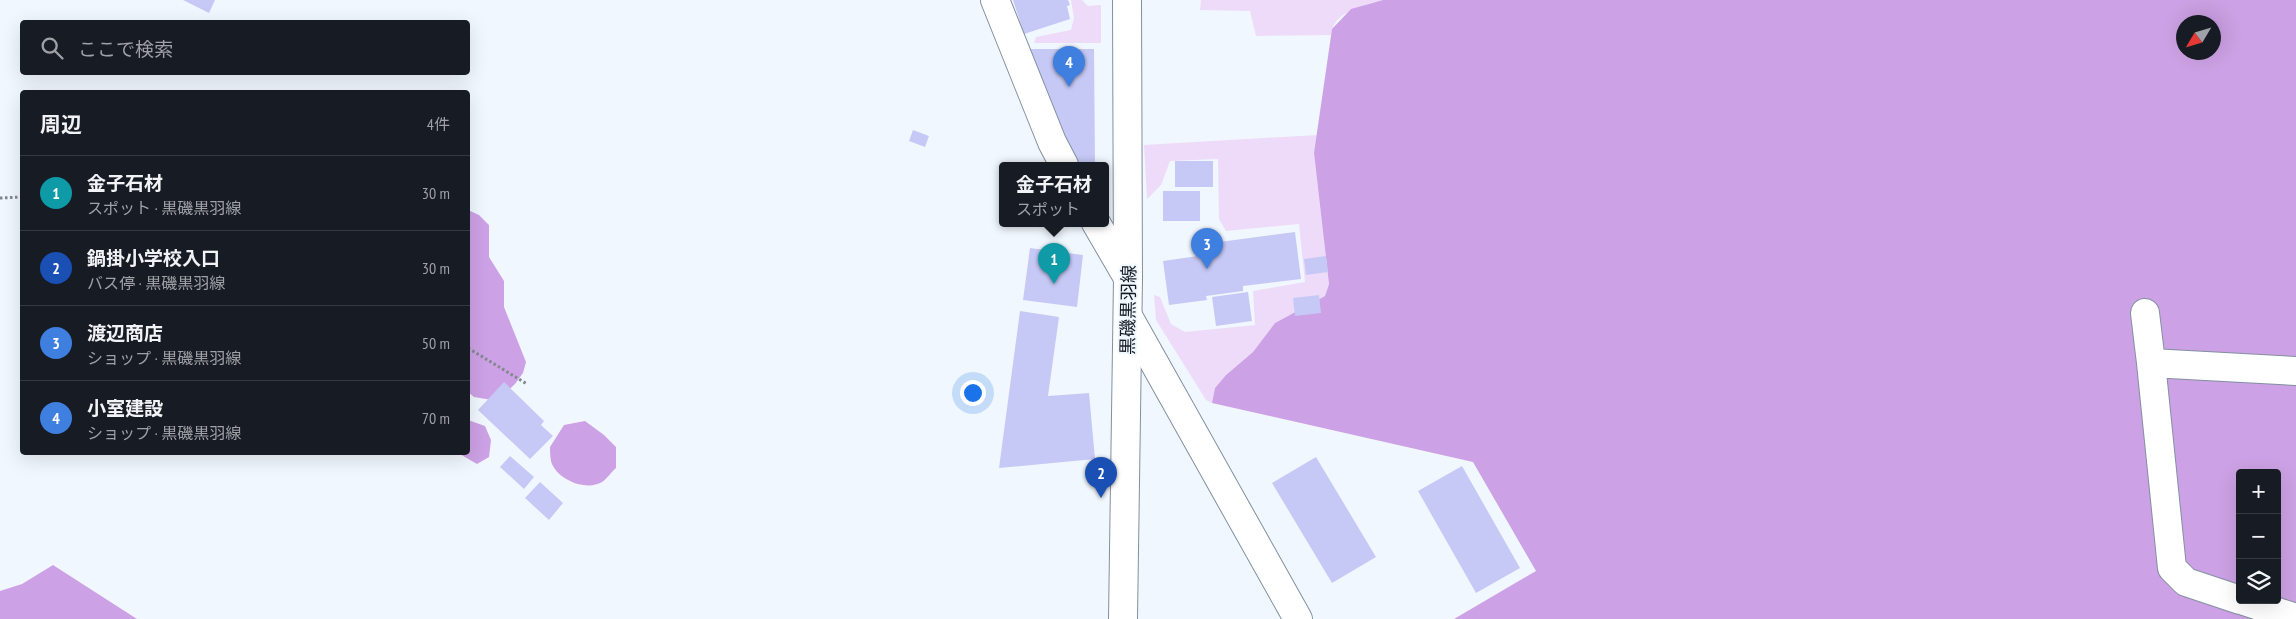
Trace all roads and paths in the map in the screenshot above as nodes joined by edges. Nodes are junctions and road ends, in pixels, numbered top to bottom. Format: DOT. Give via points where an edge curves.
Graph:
graph roads {
  1 [pos="995,0"];
  2 [pos="1127,0"];
  3 [pos="1062,162"];
  4 [pos="20,196"];
  5 [pos="0,198"];
  6 [pos="1098,227"];
  7 [pos="1128,278"];
  8 [pos="2145,313"];
  9 [pos="1128,316"];
  10 [pos="470,349"];
  11 [pos="2151,363"];
  12 [pos="2296,371"];
  13 [pos="527,384"];
  14 [pos="2236,599"];
  15 [pos="2252,604"];
  16 [pos="2296,618"];
  17 [pos="1123,619"];
  18 [pos="1298,619"];
  1 -- 3 [label="street"];
  2 -- 7 [label="street, 黒磯黒羽線"];
  4 -- 5 [label="path"];
  6 -- 7 [label="street"];
  7 -- 9 [label="street, 黒磯黒羽線"];
  8 -- 11 [label="street"];
  9 -- 17 [label="street, 黒磯黒羽線"];
  9 -- 18 [label="street"];
  10 -- 13 [label="path"];
  11 -- 12 [label="street"];
  11 -- 14 [label="street" via="2172,568 2186,582"];
  15 -- 16 [label="street"];
}
